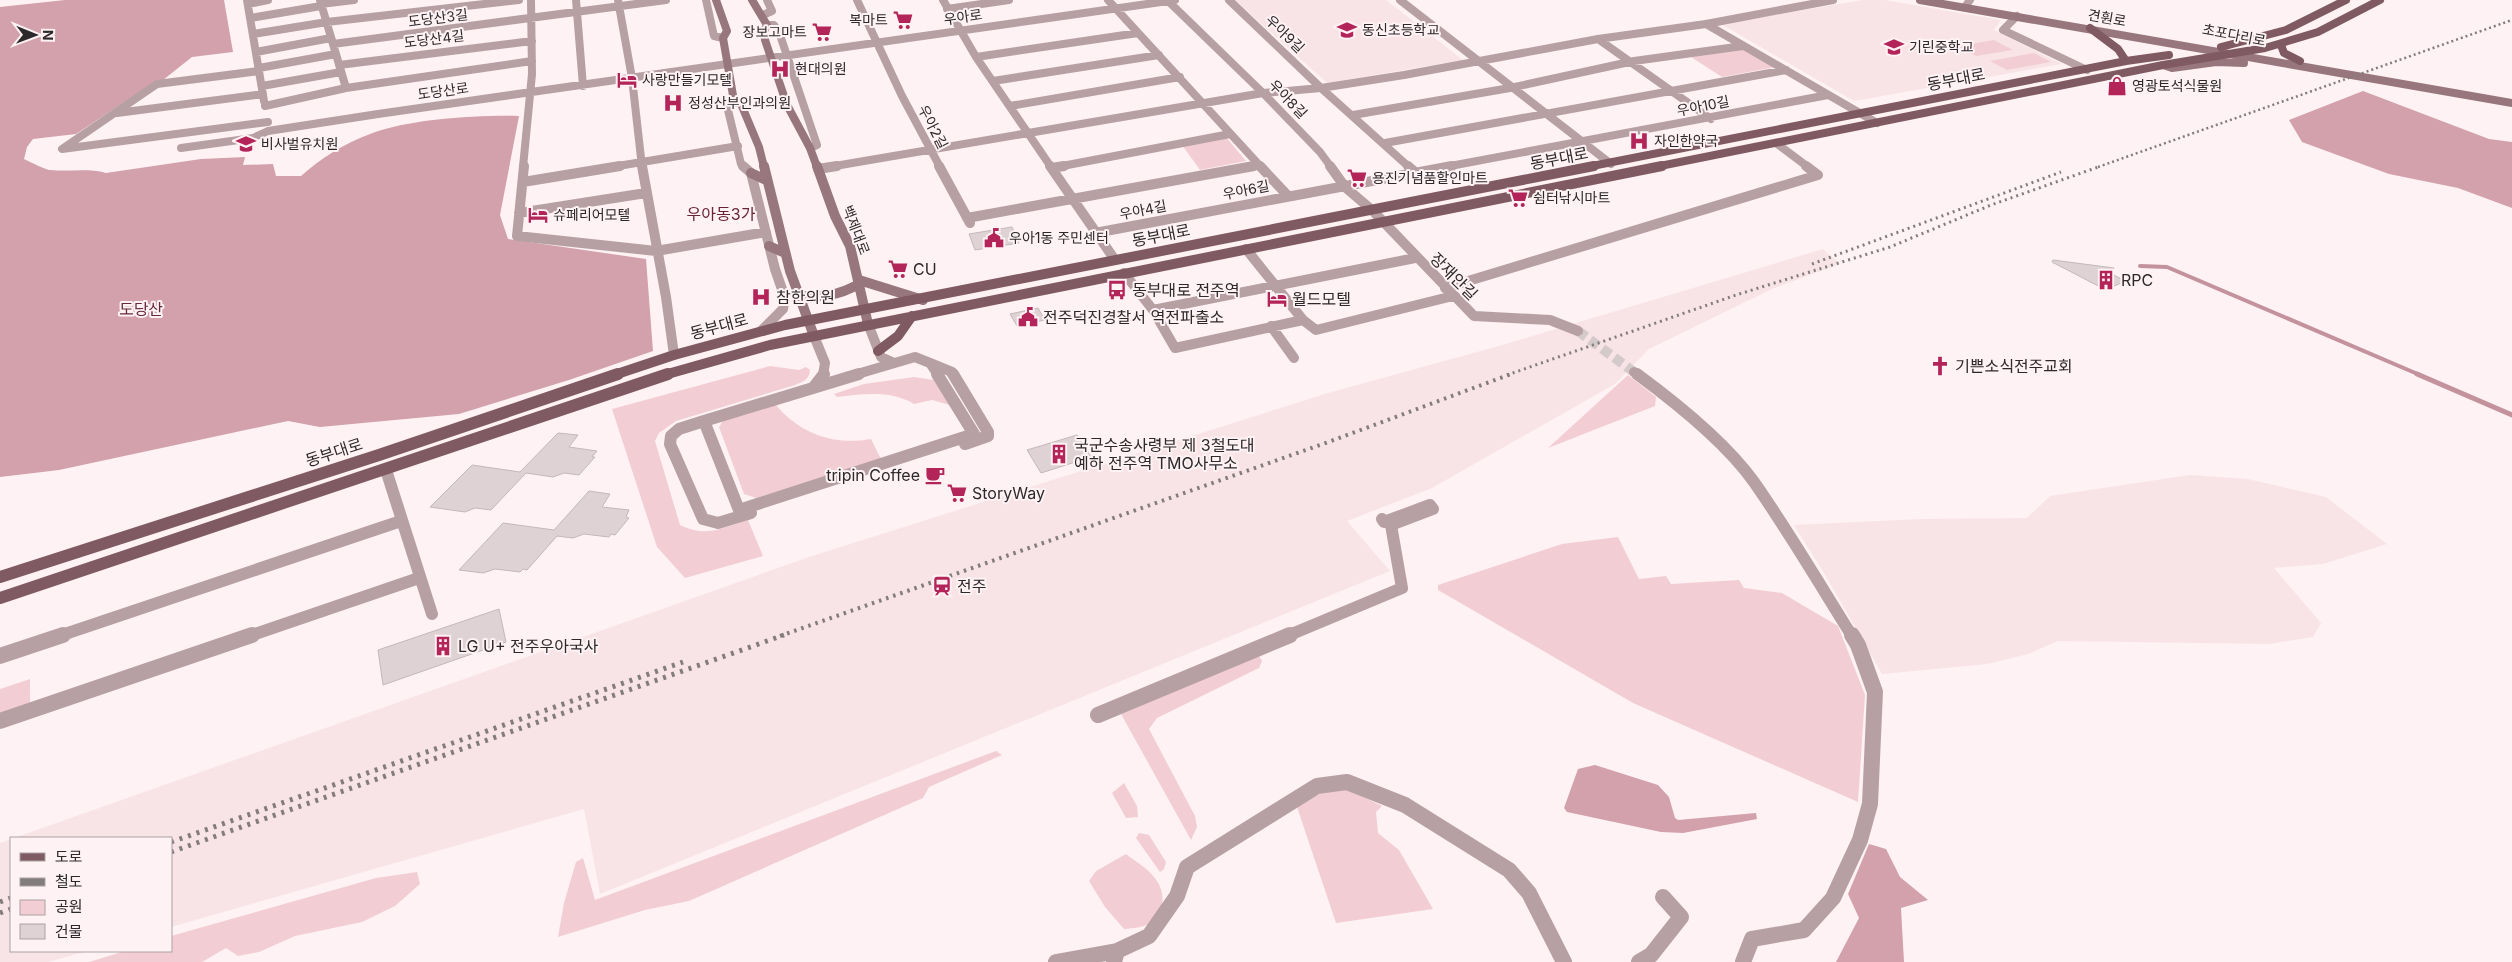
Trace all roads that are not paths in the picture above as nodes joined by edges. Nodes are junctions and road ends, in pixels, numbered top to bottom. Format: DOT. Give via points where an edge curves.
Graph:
graph roads {
  1 [pos="268,0"];
  2 [pos="354,0"];
  3 [pos="519,0"];
  4 [pos="531,0"];
  5 [pos="576,0"];
  6 [pos="666,0"];
  7 [pos="706,0"];
  8 [pos="716,0"];
  9 [pos="752,0"];
  10 [pos="768,0"];
  11 [pos="856,0"];
  12 [pos="942,0"];
  13 [pos="1008,0"];
  14 [pos="1108,0"];
  15 [pos="1170,0"];
  16 [pos="1229,0"];
  17 [pos="1400,0"];
  18 [pos="1833,0"];
  19 [pos="1920,0"];
  20 [pos="1950,0"];
  21 [pos="2346,0"];
  22 [pos="2380,0"];
  23 [pos="247,2"];
  24 [pos="321,3"];
  25 [pos="618,3"];
  26 [pos="1967,3"];
  27 [pos="947,9"];
  28 [pos="1118,9"];
  29 [pos="577,13"];
  30 [pos="763,15"];
  31 [pos="2017,16"];
  32 [pos="250,18"];
  33 [pos="531,18"];
  34 [pos="326,22"];
  35 [pos="1706,24"];
  36 [pos="767,25"];
  37 [pos="2090,28"];
  38 [pos="959,30"];
  39 [pos="1138,33"];
  40 [pos="253,34"];
  41 [pos="723,38"];
  42 [pos="1598,39"];
  43 [pos="332,41"];
  44 [pos="532,41"];
  45 [pos="874,42"];
  46 [pos="2281,45"];
  47 [pos="1743,46"];
  48 [pos="2223,47"];
  49 [pos="2207,49"];
  50 [pos="256,52"];
  51 [pos="2249,52"];
  52 [pos="336,54"];
  53 [pos="2230,54"];
  54 [pos="785,55"];
  55 [pos="1159,55"];
  56 [pos="770,57"];
  57 [pos="976,57"];
  58 [pos="532,61"];
  59 [pos="2126,61"];
  60 [pos="2300,61"];
  61 [pos="1479,62"];
  62 [pos="1634,62"];
  63 [pos="2271,62"];
  64 [pos="728,64"];
  65 [pos="2163,65"];
  66 [pos="340,69"];
  67 [pos="259,70"];
  68 [pos="1786,70"];
  69 [pos="2087,70"];
  70 [pos="1180,77"];
  71 [pos="632,78"];
  72 [pos="993,81"];
  73 [pos="583,86"];
  74 [pos="346,88"];
  75 [pos="1321,88"];
  76 [pos="1510,88"];
  77 [pos="262,90"];
  78 [pos="1670,92"];
  79 [pos="530,93"];
  80 [pos="1263,93"];
  81 [pos="1828,95"];
  82 [pos="2512,99"];
  83 [pos="734,101"];
  84 [pos="1204,103"];
  85 [pos="2512,103"];
  86 [pos="265,106"];
  87 [pos="1010,106"];
  88 [pos="115,114"];
  89 [pos="1545,114"];
  90 [pos="1861,114"];
  91 [pos="1353,115"];
  92 [pos="1711,119"];
  93 [pos="1877,123"];
  94 [pos="268,126"];
  95 [pos="1028,133"];
  96 [pos="1230,134"];
  97 [pos="1385,143"];
  98 [pos="1582,143"];
  99 [pos="1776,143"];
  100 [pos="738,146"];
  101 [pos="181,148"];
  102 [pos="810,148"];
  103 [pos="930,151"];
  104 [pos="641,162"];
  105 [pos="1258,164"];
  106 [pos="1611,164"];
  107 [pos="1052,168"];
  108 [pos="818,169"];
  109 [pos="751,173"];
  110 [pos="1416,173"];
  111 [pos="766,181"];
  112 [pos="1169,181"];
  113 [pos="523,182"];
  114 [pos="1345,187"];
  115 [pos="756,192"];
  116 [pos="646,193"];
  117 [pos="1288,196"];
  118 [pos="1073,199"];
  119 [pos="1372,211"];
  120 [pos="519,213"];
  121 [pos="1195,214"];
  122 [pos="968,221"];
  123 [pos="1382,222"];
  124 [pos="766,232"];
  125 [pos="1095,233"];
  126 [pos="769,246"];
  127 [pos="1246,249"];
  128 [pos="656,251"];
  129 [pos="786,254"];
  130 [pos="1415,258"];
  131 [pos="1115,260"];
  132 [pos="775,269"];
  133 [pos="1124,273"];
  134 [pos="859,282"];
  135 [pos="1277,286"];
  136 [pos="1445,288"];
  137 [pos="798,296"];
  138 [pos="1453,296"];
  139 [pos="923,300"];
  140 [pos="865,310"];
  141 [pos="1153,310"];
  142 [pos="912,316"];
  143 [pos="1303,320"];
  144 [pos="808,321"];
  145 [pos="868,324"];
  146 [pos="1271,326"];
  147 [pos="762,331"];
  148 [pos="1578,331"];
  149 [pos="814,336"];
  150 [pos="878,351"];
  151 [pos="674,355"];
  152 [pos="1294,358"];
  153 [pos="894,363"];
  154 [pos="930,363"];
  155 [pos="1634,372"];
  156 [pos="813,387"];
  157 [pos="704,422"];
  158 [pos="386,470"];
  159 [pos="1382,519"];
  160 [pos="401,521"];
  161 [pos="0,577"];
  162 [pos="419,578"];
  163 [pos="0,598"];
  164 [pos="432,614"];
  165 [pos="0,656"];
  166 [pos="1098,715"];
  167 [pos="0,720"];
  168 [pos="1664,897"];
  169 [pos="1116,956"];
  170 [pos="1056,962"];
  171 [pos="1564,962"];
  172 [pos="1639,962"];
  173 [pos="1743,962"];
  1 -- 23 [label="street"];
  2 -- 24 [label="street"];
  3 -- 34 [label="street, 도당산4길"];
  4 -- 33 [label="street"];
  5 -- 29 [label="street"];
  6 -- 25 [label="street, 도당산3길"];
  7 -- 41 [label="street" via="714,36"];
  8 -- 41 [label="street" via="726,32"];
  9 -- 30 [label="street, 백제대로" via="754,8"];
  10 -- 30 [label="street" via="772,11"];
  11 -- 45 [label="street, 우아2길"];
  12 -- 27 [label="street"];
  13 -- 27 [label="street"];
  14 -- 28 [label="street, 우아6길"];
  15 -- 28 [label="street, 우아로"];
  15 -- 80 [label="street, 우아8길"];
  16 -- 75 [label="street, 우아9길"];
  17 -- 61 [label="street"];
  18 -- 35 [label="street"];
  19 -- 26 [label="street, 견훤로"];
  20 -- 26 [label="street, 초포다리로"];
  21 -- 48 [label="main road, 동부대로" via="2321,15 2274,35"];
  22 -- 46 [label="main road, 동부대로" via="2319,32"];
  23 -- 32 [label="street"];
  24 -- 32 [label="street"];
  24 -- 34 [label="street"];
  25 -- 29 [label="street, 도당산3길"];
  25 -- 71 [label="street"];
  26 -- 31 [label="street, 견훤로"];
  26 -- 48 [label="street, 초포다리로"];
  27 -- 38 [label="street"];
  28 -- 38 [label="street, 우아로"];
  28 -- 39 [label="street, 우아6길"];
  29 -- 33 [label="street, 도당산3길"];
  29 -- 73 [label="street"];
  30 -- 36 [label="street, 백제대로"];
  31 -- 37 [label="street, 견훤로"];
  31 -- 69 [label="street" via="2003,30"];
  32 -- 40 [label="street"];
  33 -- 43 [label="street, 도당산3길"];
  33 -- 44 [label="street"];
  34 -- 40 [label="street"];
  34 -- 43 [label="street"];
  35 -- 42 [label="street"];
  35 -- 47 [label="street"];
  36 -- 54 [label="street, 백제대로" via="774,25 779,32"];
  36 -- 56 [label="street, 백제대로" via="764,32"];
  37 -- 49 [label="street, 견훤로"];
  37 -- 59 [label="main road" via="2118,49"];
  38 -- 45 [label="street, 우아로"];
  38 -- 57 [label="street"];
  39 -- 55 [label="street, 우아6길"];
  39 -- 57 [label="street"];
  40 -- 50 [label="street"];
  41 -- 64 [label="street"];
  42 -- 61 [label="street"];
  42 -- 62 [label="street"];
  43 -- 50 [label="street"];
  43 -- 52 [label="street"];
  44 -- 58 [label="street"];
  44 -- 66 [label="street, 도당산4길"];
  45 -- 54 [label="street, 우아로"];
  45 -- 103 [label="street, 우아2길"];
  46 -- 51 [label="main road, 동부대로"];
  46 -- 60 [label="main road" via="2284,53"];
  47 -- 62 [label="street"];
  47 -- 68 [label="street"];
  48 -- 49 [label="main road, 동부대로"];
  48 -- 51 [label="street, 초포다리로"];
  49 -- 53 [label="street, 견훤로"];
  49 -- 59 [label="main road, 동부대로"];
  50 -- 67 [label="street"];
  51 -- 53 [label="main road, 동부대로"];
  51 -- 60 [label="street, 초포다리로"];
  52 -- 66 [label="street"];
  52 -- 67 [label="street, 도당산로"];
  53 -- 63 [label="street, 초포다리로"];
  53 -- 65 [label="main road, 동부대로"];
  54 -- 56 [label="street, 우아로"];
  54 -- 102 [label="street, 백제대로" via="817,145"];
  55 -- 70 [label="street, 우아6길"];
  55 -- 72 [label="street"];
  56 -- 64 [label="street, 도당산로"];
  56 -- 102 [label="street, 백제대로" via="787,105"];
  57 -- 72 [label="street"];
  58 -- 74 [label="street"];
  58 -- 79 [label="street"];
  59 -- 69 [label="main road, 동부대로"];
  60 -- 82 [label="street, 초포다리로"];
  61 -- 75 [label="street"];
  61 -- 76 [label="street"];
  62 -- 76 [label="street"];
  62 -- 78 [label="street"];
  63 -- 65 [label="street" via="2216,62 2172,68"];
  63 -- 85 [label="street, 초포다리로"];
  64 -- 71 [label="street, 도당산로"];
  64 -- 83 [label="street"];
  65 -- 93 [label="main road, 동부대로"];
  66 -- 74 [label="street"];
  66 -- 77 [label="street, 도당산로"];
  67 -- 77 [label="street"];
  67 -- 88 [label="street, 도당산로" via="157,84"];
  68 -- 78 [label="street, 우아10길"];
  68 -- 81 [label="street"];
  69 -- 90 [label="main road, 동부대로"];
  70 -- 84 [label="street, 우아6길"];
  70 -- 87 [label="street"];
  71 -- 73 [label="street, 도당산로"];
  71 -- 104 [label="street"];
  72 -- 87 [label="street"];
  73 -- 79 [label="street, 도당산로"];
  74 -- 86 [label="street"];
  75 -- 80 [label="street"];
  75 -- 91 [label="street, 우아9길"];
  76 -- 89 [label="street"];
  76 -- 91 [label="street"];
  77 -- 86 [label="street"];
  77 -- 88 [label="street, 도당산로"];
  78 -- 89 [label="street, 우아10길"];
  78 -- 92 [label="street"];
  79 -- 94 [label="street, 도당산로"];
  79 -- 113 [label="street"];
  80 -- 84 [label="street"];
  80 -- 114 [label="street, 우아8길" via="1320,152"];
  81 -- 90 [label="street"];
  81 -- 92 [label="street, 우아10길"];
  83 -- 100 [label="street" via="727,106"];
  83 -- 111 [label="street" via="741,104 759,147"];
  84 -- 95 [label="street"];
  84 -- 96 [label="street, 우아6길"];
  86 -- 94 [label="street"];
  87 -- 95 [label="street"];
  88 -- 94 [label="street, 도당산로" via="62,149"];
  89 -- 97 [label="street, 우아10길"];
  89 -- 98 [label="street"];
  90 -- 93 [label="street"];
  90 -- 106 [label="main road, 동부대로"];
  91 -- 97 [label="street, 우아9길"];
  92 -- 98 [label="street, 우아10길"];
  93 -- 99 [label="main road, 동부대로"];
  94 -- 101 [label="street" via="253,138"];
  95 -- 103 [label="street"];
  95 -- 107 [label="street"];
  96 -- 105 [label="street, 우아6길"];
  96 -- 107 [label="street"];
  97 -- 110 [label="street, 우아9길"];
  98 -- 106 [label="street"];
  98 -- 110 [label="street, 우아10길"];
  99 -- 123 [label="main road, 동부대로"];
  99 -- 136 [label="street" via="1818,176"];
  100 -- 104 [label="street"];
  100 -- 109 [label="street" via="741,164"];
  102 -- 108 [label="street, 백제대로"];
  103 -- 108 [label="street"];
  103 -- 122 [label="street, 우아2길"];
  104 -- 113 [label="street"];
  104 -- 116 [label="street"];
  105 -- 112 [label="street, 우아6길"];
  105 -- 117 [label="street, 우아6길"];
  106 -- 119 [label="main road, 동부대로"];
  107 -- 118 [label="street"];
  108 -- 134 [label="street, 백제대로" via="850,246"];
  109 -- 111 [label="street"];
  109 -- 115 [label="street"];
  110 -- 114 [label="street, 우아10길"];
  111 -- 115 [label="street"];
  111 -- 129 [label="street"];
  112 -- 118 [label="street, 우아4길"];
  113 -- 120 [label="street"];
  114 -- 117 [label="street, 우아10길"];
  114 -- 119 [label="street, 우아8길"];
  115 -- 124 [label="street"];
  116 -- 120 [label="street"];
  116 -- 128 [label="street"];
  117 -- 121 [label="street, 우아6길"];
  118 -- 122 [label="street, 우아4길"];
  118 -- 125 [label="street"];
  119 -- 123 [label="street, 우아8길"];
  119 -- 131 [label="main road, 동부대로"];
  120 -- 128 [label="street" via="517,236"];
  121 -- 125 [label="street, 우아4길"];
  123 -- 127 [label="main road, 동부대로"];
  123 -- 130 [label="street, 장재안길"];
  124 -- 126 [label="street"];
  124 -- 128 [label="street"];
  125 -- 131 [label="street"];
  126 -- 129 [label="street"];
  126 -- 132 [label="street"];
  127 -- 133 [label="main road, 동부대로"];
  127 -- 135 [label="street"];
  128 -- 151 [label="street"];
  129 -- 132 [label="street"];
  129 -- 137 [label="street"];
  130 -- 135 [label="street"];
  130 -- 136 [label="street, 장재안길"];
  131 -- 139 [label="main road, 동부대로"];
  132 -- 147 [label="street" via="785,298 783,309"];
  133 -- 141 [label="street"];
  133 -- 142 [label="main road, 동부대로"];
  134 -- 137 [label="street" via="844,293 825,298"];
  134 -- 139 [label="street" via="872,282 886,290 914,294"];
  134 -- 140 [label="street, 백제대로"];
  135 -- 141 [label="street"];
  135 -- 143 [label="street"];
  136 -- 138 [label="street, 장재안길"];
  137 -- 144 [label="street"];
  138 -- 143 [label="street" via="1316,330"];
  138 -- 148 [label="street, 장재안길" via="1474,316 1550,320"];
  139 -- 140 [label="main road, 동부대로"];
  140 -- 144 [label="main road, 동부대로"];
  140 -- 145 [label="street, 백제대로"];
  141 -- 146 [label="street" via="1175,348"];
  142 -- 145 [label="main road, 동부대로"];
  142 -- 150 [label="main road" via="910,324 901,330 893,343"];
  143 -- 146 [label="street"];
  144 -- 147 [label="main road, 동부대로"];
  144 -- 149 [label="street"];
  145 -- 149 [label="main road, 동부대로"];
  145 -- 150 [label="street"];
  146 -- 152 [label="street"];
  147 -- 151 [label="main road, 동부대로"];
  149 -- 156 [label="street" via="826,373"];
  149 -- 158 [label="main road, 동부대로" via="759,347 674,372"];
  150 -- 153 [label="street" via="881,357"];
  151 -- 161 [label="main road, 동부대로" via="379,455"];
  153 -- 154 [label="street" via="915,357"];
  153 -- 156 [label="street"];
  154 -- 157 [label="street" via="974,434 740,510"];
  154 -- 157 [label="street" via="952,372 988,436 718,523 702,519 670,444 671,436 679,429"];
  155 -- 173 [label="street" via="1718,443 1753,481 1858,645 1875,692 1870,804 1860,840 1833,898 1804,930 1752,939"];
  156 -- 157 [label="street"];
  158 -- 160 [label="street"];
  158 -- 163 [label="main road, 동부대로"];
  159 -- 166 [label="street" via="1384,522 1430,505 1433,509 1392,525 1402,588"];
  160 -- 162 [label="street"];
  160 -- 165 [label="street"];
  162 -- 164 [label="street"];
  162 -- 167 [label="street"];
  168 -- 172 [label="street" via="1681,917 1651,955"];
  169 -- 170 [label="street"];
  169 -- 171 [label="street" via="1149,936 1177,896 1187,866 1317,786 1347,782 1405,805 1509,870 1529,894"];
}
